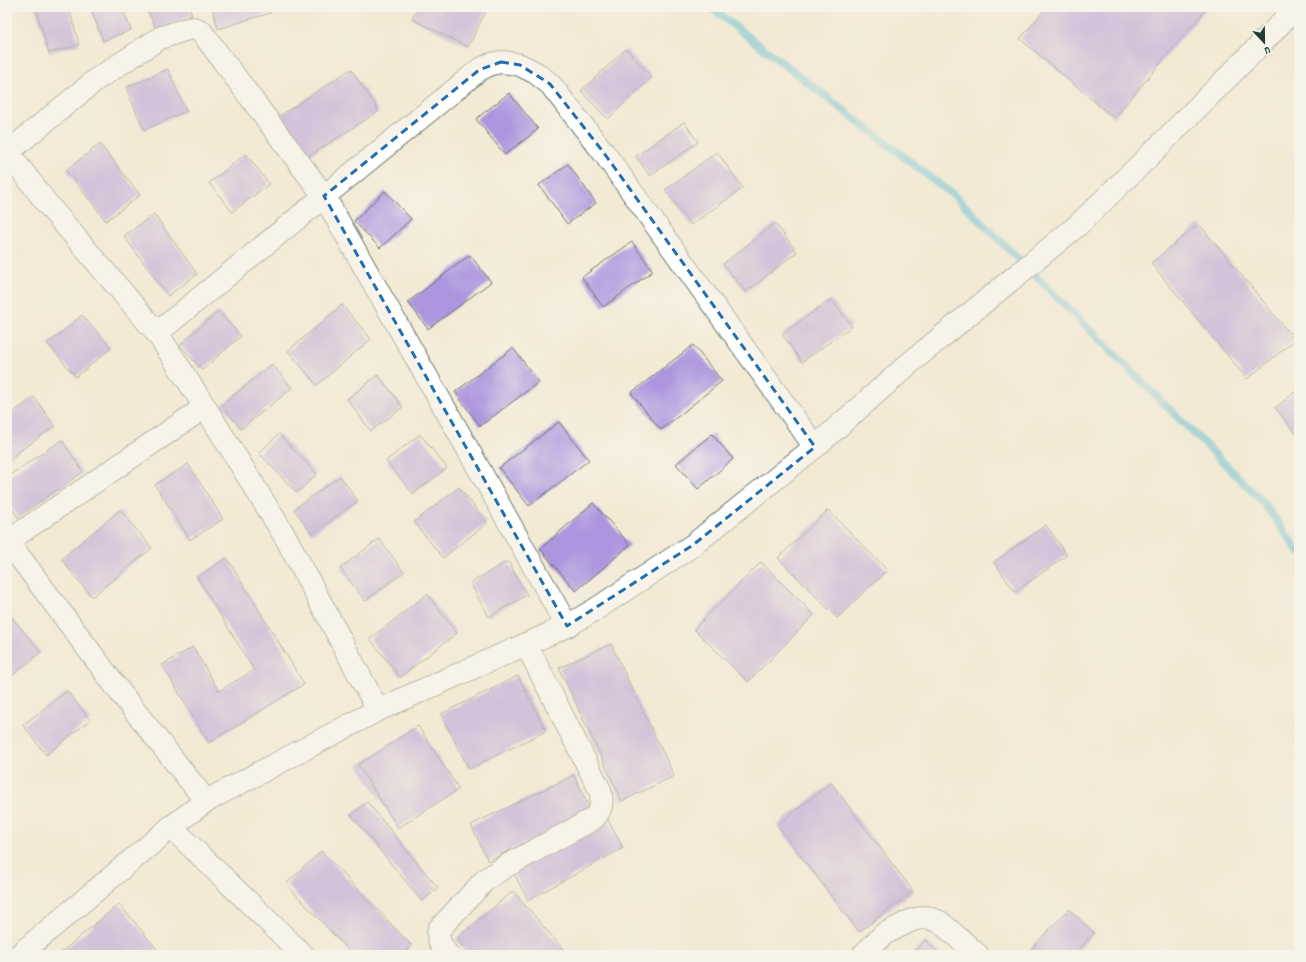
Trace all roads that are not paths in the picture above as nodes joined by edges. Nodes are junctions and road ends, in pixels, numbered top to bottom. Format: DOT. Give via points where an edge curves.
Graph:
graph roads {
  1 [pos="1296,7"];
  2 [pos="8,152"];
  3 [pos="324,196"];
  4 [pos="157,333"];
  5 [pos="205,407"];
  6 [pos="815,447"];
  7 [pos="7,540"];
  8 [pos="567,626"];
  9 [pos="526,644"];
  10 [pos="378,710"];
  11 [pos="206,801"];
  12 [pos="171,827"];
  13 [pos="19,955"];
  14 [pos="303,955"];
  15 [pos="448,955"];
  16 [pos="863,955"];
  17 [pos="978,955"];
  1 -- 6 [label="street" via="1078,224 911,362"];
  2 -- 3 [label="street" via="97,79 160,38 193,28 201,31"];
  2 -- 4 [label="street" via="48,205"];
  3 -- 4 [label="street"];
  3 -- 6 [label="street" via="479,70 491,64 506,62 520,65 536,73 550,84 604,153"];
  3 -- 8 [label="street"];
  4 -- 5 [label="street"];
  5 -- 7 [label="street"];
  5 -- 10 [label="street" via="286,538"];
  6 -- 8 [label="street" via="692,545"];
  7 -- 11 [label="street" via="123,696"];
  8 -- 9 [label="street"];
  9 -- 10 [label="street"];
  9 -- 15 [label="street" via="600,790 602,804 593,820 485,880 439,929 440,943"];
  10 -- 11 [label="street"];
  11 -- 12 [label="street"];
  12 -- 13 [label="street"];
  12 -- 14 [label="street"];
  16 -- 17 [label="street" via="884,934 912,920 926,917 940,922"];
}
